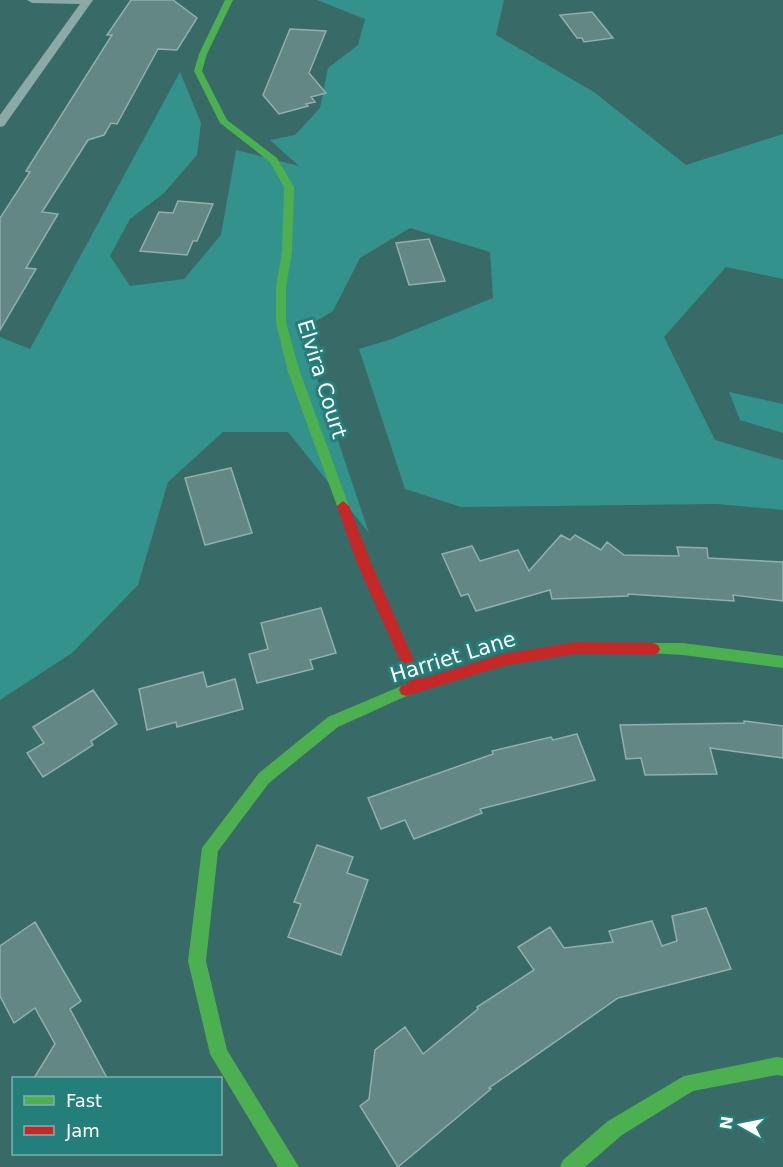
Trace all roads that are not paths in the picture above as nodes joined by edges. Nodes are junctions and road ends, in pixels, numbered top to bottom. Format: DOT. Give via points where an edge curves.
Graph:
graph roads {
  1 [pos="32,0"];
  2 [pos="229,0"];
  3 [pos="88,1"];
  4 [pos="0,123"];
  5 [pos="783,662"];
  6 [pos="418,685"];
  7 [pos="783,1067"];
  8 [pos="289,1167"];
  9 [pos="570,1167"];
  1 -- 3 [label="street"];
  2 -- 6 [label="street, Elvira Court" via="198,71 223,121 274,160 289,187 281,323 294,372 364,563"];
  3 -- 4 [label="street"];
  5 -- 6 [label="street, Harriet Lane" via="683,649 576,648 504,660"];
  6 -- 8 [label="street, Harriet Lane" via="333,722 264,778 210,848 197,961 219,1054"];
  7 -- 9 [label="street" via="690,1082 615,1128"];
}
